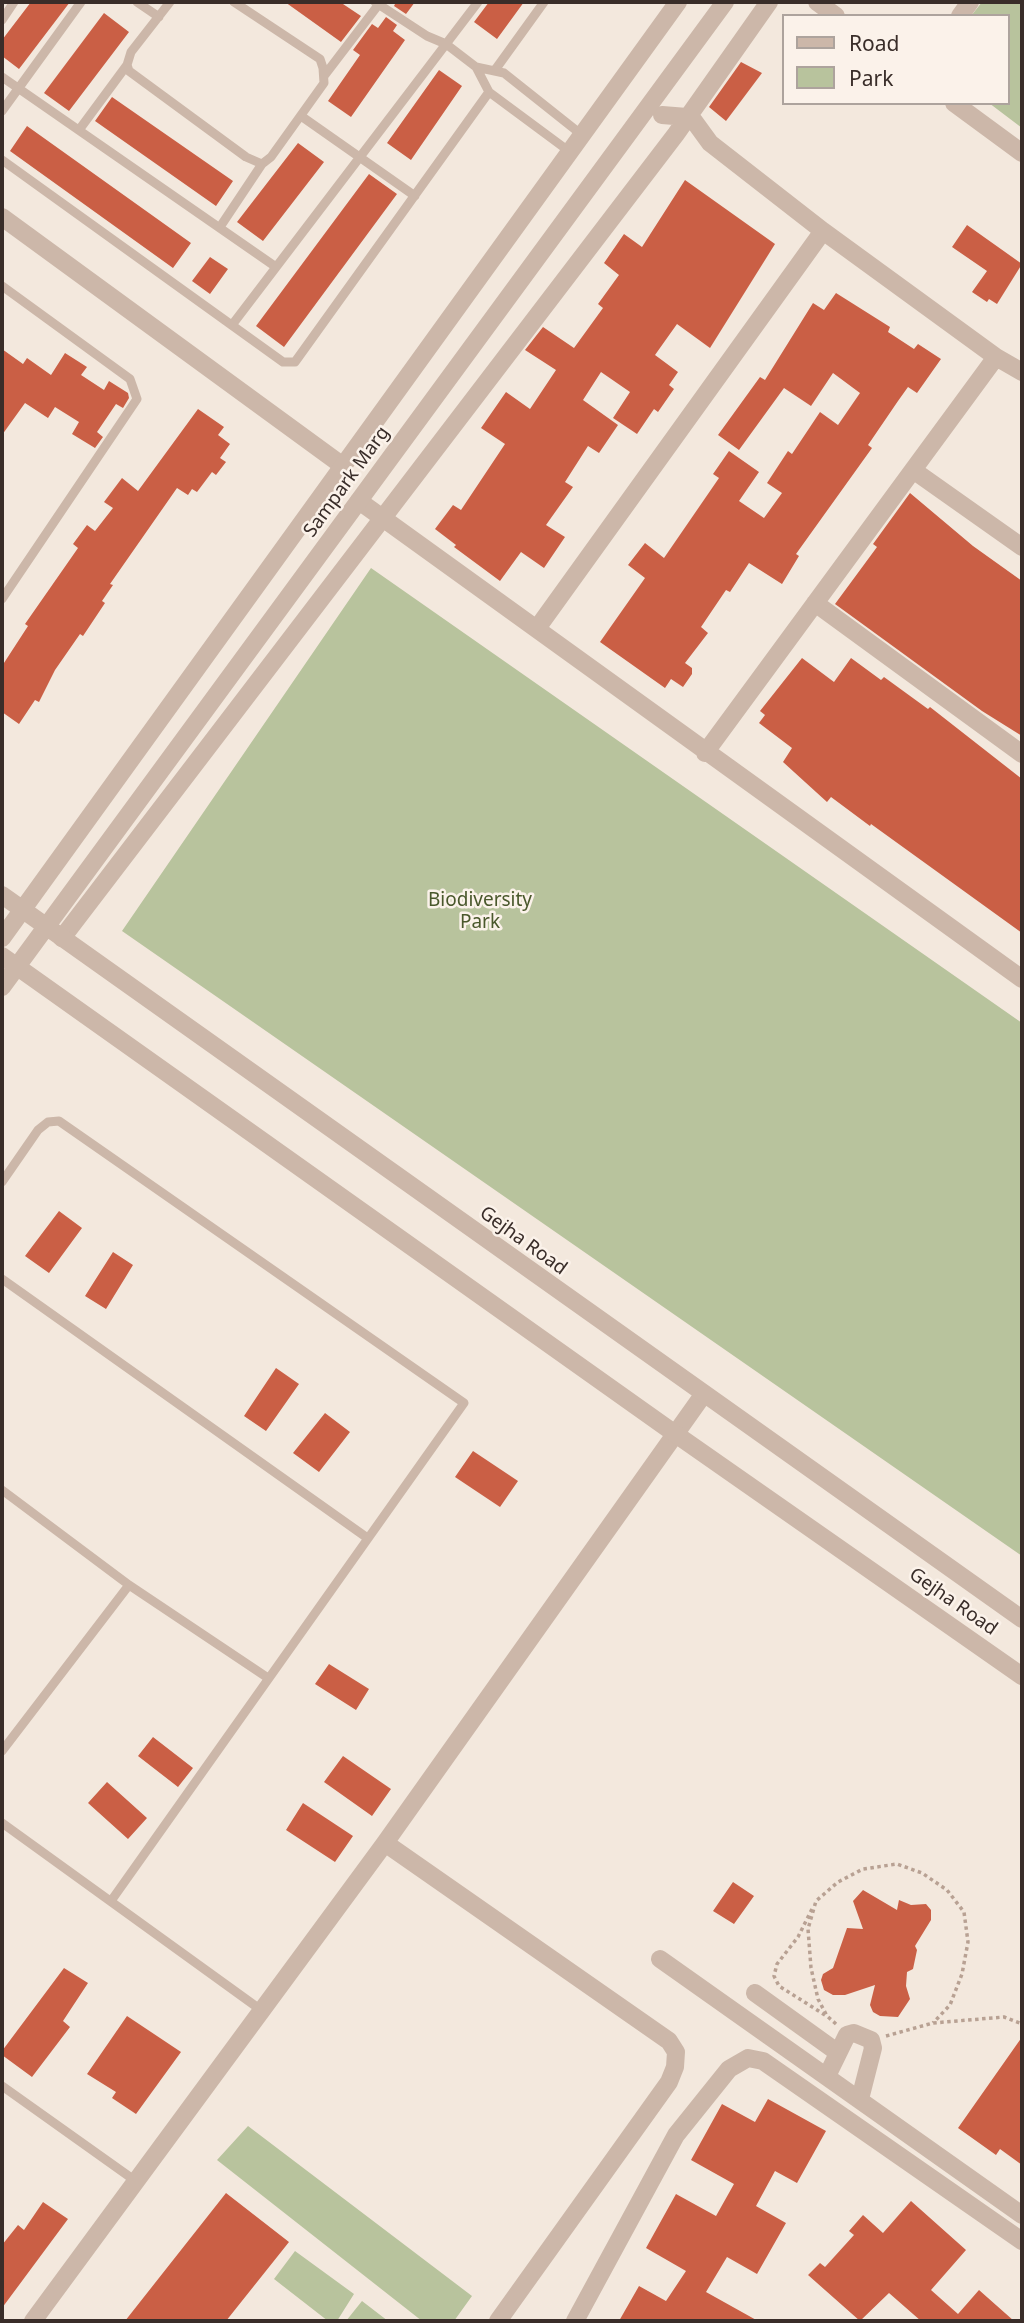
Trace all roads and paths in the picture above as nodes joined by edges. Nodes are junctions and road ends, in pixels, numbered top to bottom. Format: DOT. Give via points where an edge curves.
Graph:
graph roads {
  1 [pos="14,2"];
  2 [pos="81,2"];
  3 [pos="137,2"];
  4 [pos="170,2"];
  5 [pos="234,2"];
  6 [pos="478,2"];
  7 [pos="544,2"];
  8 [pos="678,2"];
  9 [pos="725,2"];
  10 [pos="769,2"];
  11 [pos="817,2"];
  12 [pos="377,3"];
  13 [pos="833,14"];
  14 [pos="159,17"];
  15 [pos="2,20"];
  16 [pos="446,44"];
  17 [pos="127,65"];
  18 [pos="476,67"];
  19 [pos="495,71"];
  20 [pos="324,76"];
  21 [pos="2,77"];
  22 [pos="18,88"];
  23 [pos="489,92"];
  24 [pos="957,105"];
  25 [pos="2,111"];
  26 [pos="656,111"];
  27 [pos="301,116"];
  28 [pos="687,117"];
  29 [pos="79,130"];
  30 [pos="676,134"];
  31 [pos="582,135"];
  32 [pos="710,143"];
  33 [pos="570,152"];
  34 [pos="1022,153"];
  35 [pos="360,157"];
  36 [pos="2,160"];
  37 [pos="262,164"];
  38 [pos="415,196"];
  39 [pos="2,217"];
  40 [pos="220,227"];
  41 [pos="823,231"];
  42 [pos="276,267"];
  43 [pos="2,286"];
  44 [pos="232,325"];
  45 [pos="996,357"];
  46 [pos="1022,372"];
  47 [pos="343,466"];
  48 [pos="913,470"];
  49 [pos="359,501"];
  50 [pos="382,516"];
  51 [pos="1022,547"];
  52 [pos="2,599"];
  53 [pos="815,603"];
  54 [pos="538,627"];
  55 [pos="705,754"];
  56 [pos="1022,754"];
  57 [pos="2,895"];
  58 [pos="23,910"];
  59 [pos="46,927"];
  60 [pos="2,938"];
  61 [pos="62,938"];
  62 [pos="9,961"];
  63 [pos="1022,979"];
  64 [pos="2,987"];
  65 [pos="2,1182"];
  66 [pos="2,1279"];
  67 [pos="703,1395"];
  68 [pos="674,1433"];
  69 [pos="2,1490"];
  70 [pos="366,1537"];
  71 [pos="129,1585"];
  72 [pos="1022,1619"];
  73 [pos="1022,1676"];
  74 [pos="268,1678"];
  75 [pos="2,1751"];
  76 [pos="2,1823"];
  77 [pos="385,1843"];
  78 [pos="111,1901"];
  79 [pos="816,1901"];
  80 [pos="660,1959"];
  81 [pos="755,1993"];
  82 [pos="261,2010"];
  83 [pos="827,2016"];
  84 [pos="933,2023"];
  85 [pos="1022,2024"];
  86 [pos="847,2035"];
  87 [pos="871,2040"];
  88 [pos="837,2052"];
  89 [pos="827,2076"];
  90 [pos="2,2085"];
  91 [pos="860,2099"];
  92 [pos="137,2182"];
  93 [pos="1022,2215"];
  94 [pos="1022,2241"];
  95 [pos="33,2321"];
  96 [pos="498,2321"];
  97 [pos="575,2321"];
  1 -- 15 [label="lane"];
  2 -- 22 [label="lane"];
  3 -- 14 [label="lane"];
  4 -- 14 [label="lane"];
  5 -- 20 [label="lane" via="320,60"];
  6 -- 16 [label="lane"];
  7 -- 19 [label="lane"];
  8 -- 31 [label="street, Sampark Marg"];
  9 -- 26 [label="street, Sampark Marg"];
  10 -- 28 [label="street"];
  11 -- 13 [label="street"];
  12 -- 16 [label="lane"];
  12 -- 20 [label="lane"];
  14 -- 17 [label="lane" via="131,52"];
  16 -- 18 [label="lane"];
  16 -- 35 [label="lane"];
  17 -- 29 [label="lane"];
  17 -- 37 [label="lane" via="135,78 246,158"];
  18 -- 19 [label="lane"];
  18 -- 23 [label="lane"];
  19 -- 31 [label="lane" via="504,73"];
  20 -- 27 [label="lane"];
  21 -- 22 [label="lane"];
  22 -- 25 [label="lane"];
  22 -- 29 [label="lane"];
  23 -- 33 [label="lane"];
  23 -- 38 [label="lane"];
  24 -- 34 [label="street"];
  26 -- 28 [label="street"];
  26 -- 30 [label="street"];
  26 -- 49 [label="street, Sampark Marg"];
  27 -- 35 [label="lane"];
  27 -- 37 [label="lane"];
  28 -- 30 [label="street"];
  28 -- 32 [label="street"];
  29 -- 40 [label="lane"];
  30 -- 32 [label="street" via="684,140"];
  30 -- 50 [label="street"];
  31 -- 33 [label="street, Sampark Marg"];
  32 -- 41 [label="street"];
  33 -- 47 [label="street, Sampark Marg"];
  35 -- 38 [label="lane"];
  35 -- 42 [label="lane"];
  36 -- 44 [label="lane"];
  37 -- 40 [label="lane"];
  38 -- 44 [label="lane" via="295,362 284,362"];
  39 -- 47 [label="street"];
  40 -- 42 [label="lane"];
  41 -- 45 [label="street"];
  41 -- 54 [label="street"];
  42 -- 44 [label="lane"];
  43 -- 52 [label="lane" via="130,379 137,400"];
  45 -- 46 [label="street"];
  45 -- 48 [label="street"];
  47 -- 58 [label="street, Sampark Marg"];
  48 -- 51 [label="street"];
  48 -- 53 [label="street"];
  49 -- 50 [label="street"];
  49 -- 59 [label="street, Sampark Marg"];
  50 -- 54 [label="street"];
  50 -- 61 [label="street"];
  53 -- 55 [label="street"];
  53 -- 56 [label="street"];
  54 -- 55 [label="street"];
  55 -- 63 [label="street"];
  57 -- 58 [label="street, Gejha Road"];
  58 -- 59 [label="street, Gejha Road"];
  58 -- 60 [label="street, Sampark Marg"];
  59 -- 61 [label="street, Gejha Road"];
  59 -- 62 [label="street, Sampark Marg"];
  61 -- 67 [label="street, Gejha Road"];
  62 -- 64 [label="street, Sampark Marg"];
  62 -- 68 [label="street, Gejha Road"];
  65 -- 70 [label="lane" via="38,1130 59,1121 464,1403"];
  66 -- 70 [label="lane"];
  67 -- 68 [label="street"];
  67 -- 72 [label="street, Gejha Road"];
  68 -- 73 [label="street, Gejha Road"];
  68 -- 77 [label="street"];
  69 -- 71 [label="lane"];
  70 -- 74 [label="lane"];
  71 -- 74 [label="lane"];
  71 -- 75 [label="lane"];
  74 -- 78 [label="lane"];
  76 -- 78 [label="lane"];
  77 -- 82 [label="street"];
  77 -- 96 [label="street" via="670,2041 676,2052 669,2082"];
  78 -- 82 [label="lane"];
  79 -- 83 [label="path" via="808,1929 811,1968"];
  79 -- 83 [label="path" via="798,1937 776,1964 774,1976 779,1986"];
  79 -- 84 [label="path" via="863,1869 897,1864 922,1873 947,1890 964,1912 968,1942 950,2005"];
  80 -- 89 [label="street"];
  81 -- 88 [label="street"];
  82 -- 92 [label="street"];
  83 -- 86 [label="path"];
  84 -- 85 [label="path" via="1004,2017"];
  84 -- 87 [label="path"];
  86 -- 87 [label="street"];
  86 -- 88 [label="street"];
  87 -- 91 [label="street"];
  88 -- 89 [label="street"];
  89 -- 91 [label="street"];
  90 -- 92 [label="lane"];
  91 -- 93 [label="street"];
  92 -- 95 [label="street"];
  94 -- 97 [label="street" via="763,2061 748,2058 729,2069 676,2135"];
}
